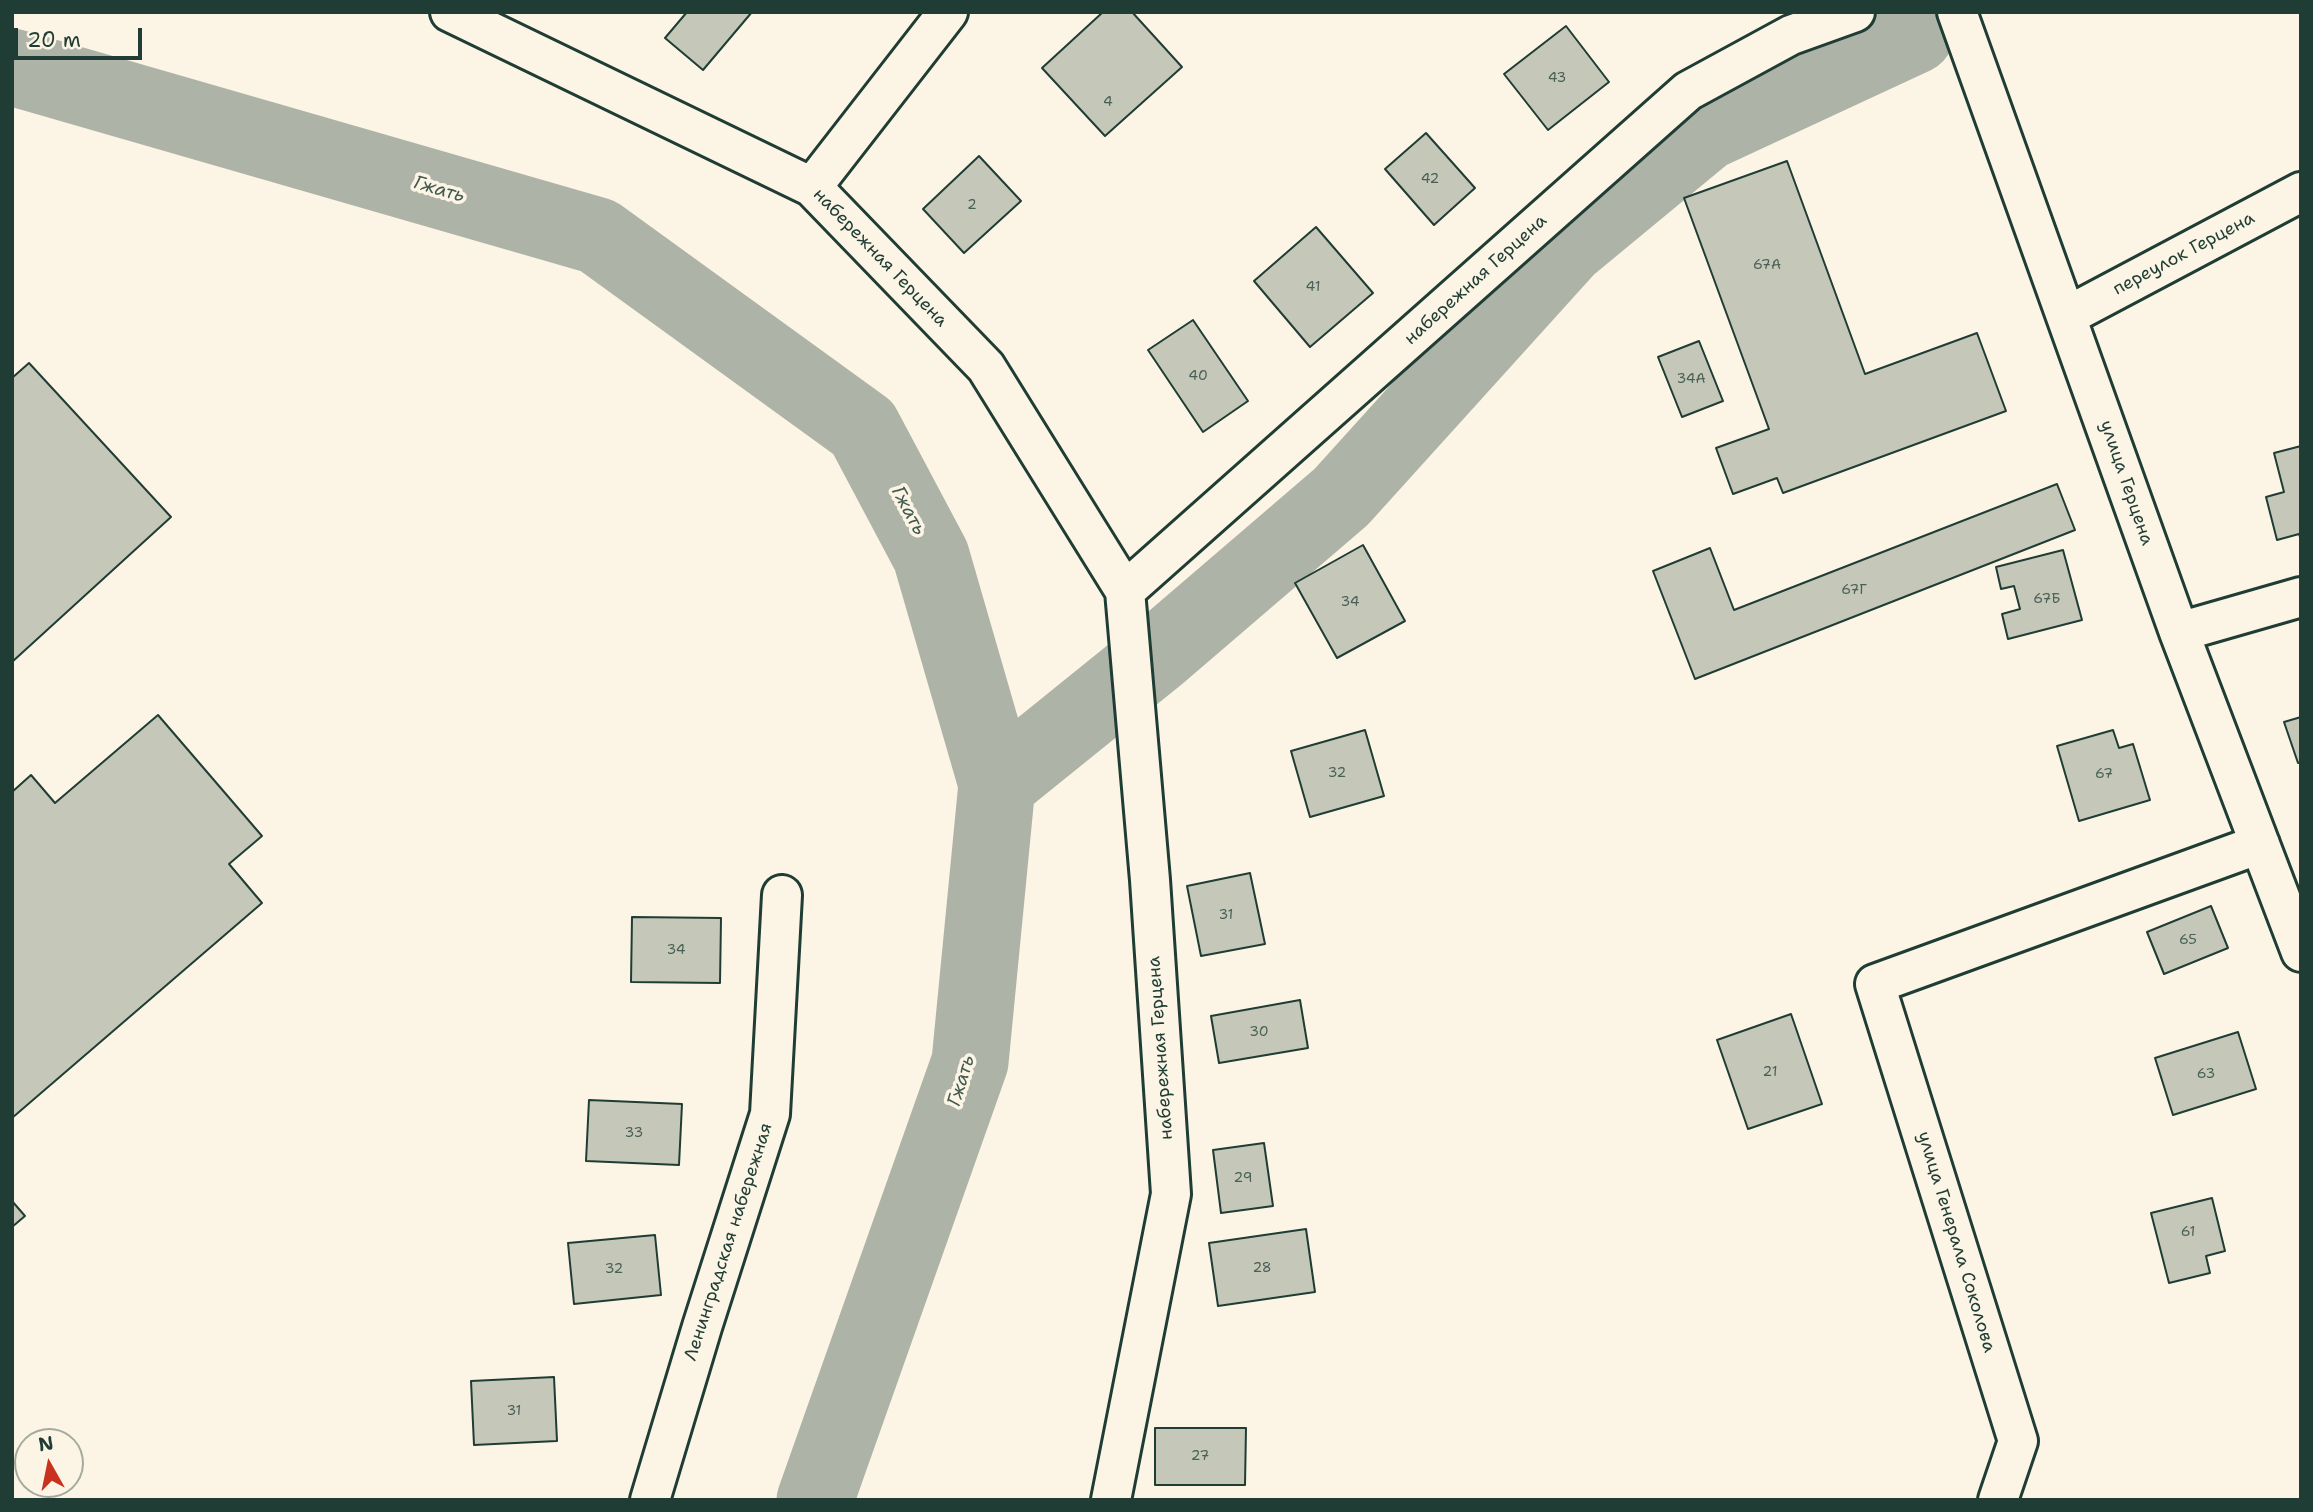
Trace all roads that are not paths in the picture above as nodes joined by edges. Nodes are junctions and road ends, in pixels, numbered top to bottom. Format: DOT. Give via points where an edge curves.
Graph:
graph roads {
  1 [pos="450,12"];
  2 [pos="948,12"];
  3 [pos="1854,12"];
  4 [pos="1957,12"];
  5 [pos="811,187"];
  6 [pos="2301,192"];
  7 [pos="2067,316"];
  8 [pos="1125,591"];
  9 [pos="2301,597"];
  10 [pos="2179,632"];
  11 [pos="2260,844"];
  12 [pos="782,895"];
  13 [pos="2301,952"];
  14 [pos="650,1500"];
  15 [pos="1111,1500"];
  16 [pos="1998,1500"];
  1 -- 5 [label="street, набережная Герцена"];
  2 -- 5 [label="street"];
  3 -- 8 [label="street, набережная Герцена" via="1791,35 1688,91"];
  4 -- 7 [label="street, улица Герцена"];
  5 -- 8 [label="street, набережная Герцена" via="986,367"];
  6 -- 7 [label="street, переулок Герцена"];
  7 -- 10 [label="street, улица Герцена"];
  8 -- 15 [label="street, набережная Герцена" via="1171,1194"];
  9 -- 10 [label="street"];
  10 -- 11 [label="street, улица Герцена"];
  11 -- 13 [label="street, улица Герцена"];
  11 -- 16 [label="street, улица Генерала Соколова" via="1875,984 2018,1441"];
  12 -- 14 [label="street, Ленинградская набережная" via="770,1114"];
}
